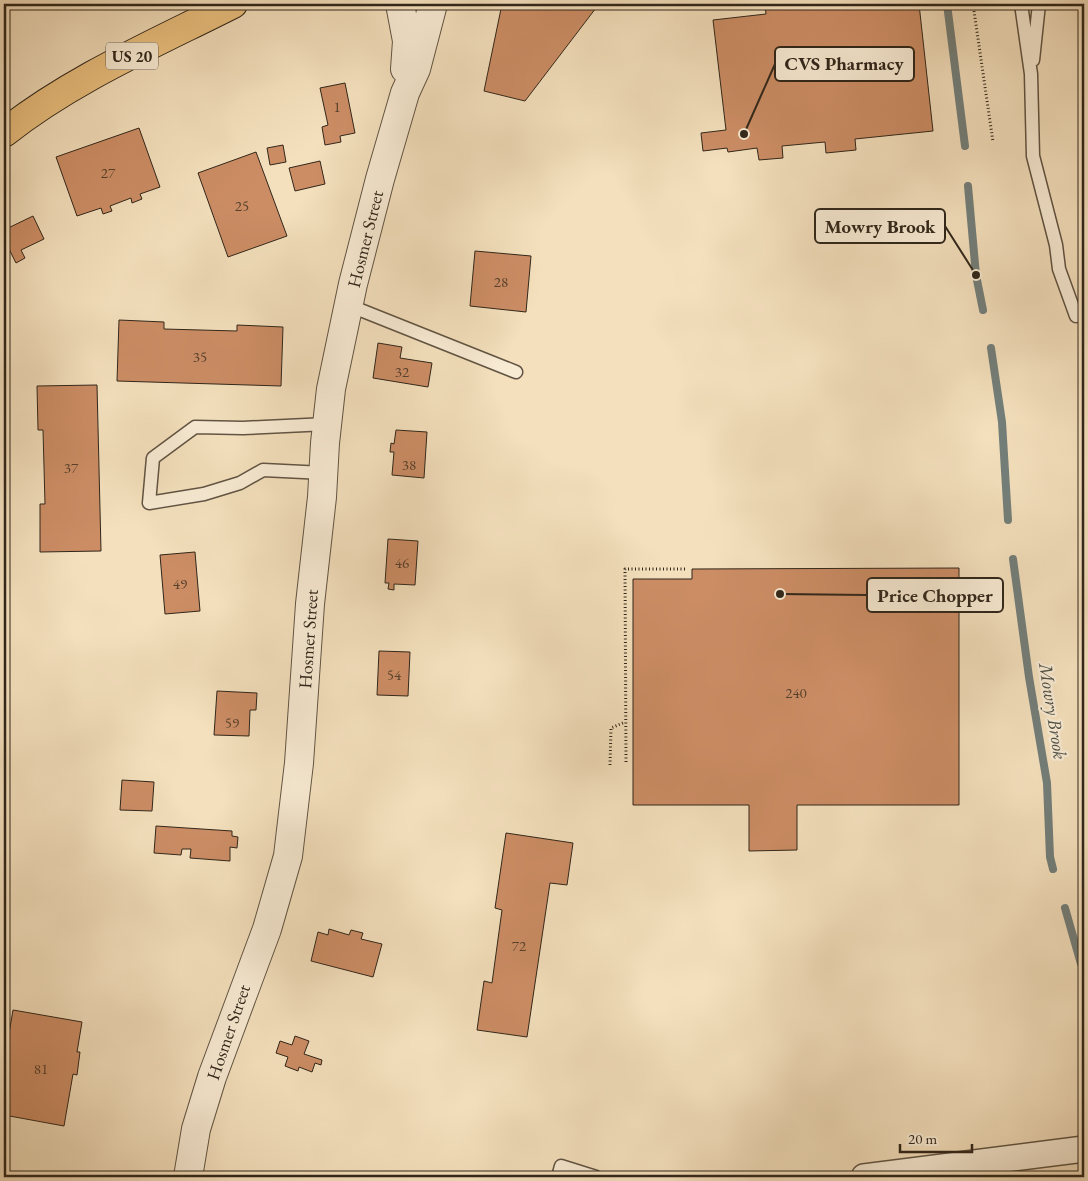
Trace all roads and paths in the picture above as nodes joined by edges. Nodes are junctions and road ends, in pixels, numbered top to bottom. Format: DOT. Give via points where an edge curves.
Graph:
graph roads {
  1 [pos="233,4"];
  2 [pos="433,4"];
  3 [pos="973,4"];
  4 [pos="1020,4"];
  5 [pos="1039,4"];
  6 [pos="399,7"];
  7 [pos="1031,74"];
  8 [pos="405,94"];
  9 [pos="32,110"];
  10 [pos="4,121"];
  11 [pos="4,133"];
  12 [pos="993,142"];
  13 [pos="348,305"];
  14 [pos="1076,316"];
  15 [pos="516,372"];
  16 [pos="327,424"];
  17 [pos="324,473"];
  18 [pos="685,569"];
  19 [pos="625,722"];
  20 [pos="626,762"];
  21 [pos="610,765"];
  22 [pos="1084,1149"];
  23 [pos="188,1177"];
  24 [pos="558,1177"];
  25 [pos="596,1177"];
  26 [pos="864,1177"];
  1 -- 9 [label="main road, US 20"];
  2 -- 8 [label="street, Hosmer Street" via="416,69"];
  3 -- 12 [label="path"];
  4 -- 7 [label="lane"];
  5 -- 7 [label="lane"];
  6 -- 8 [label="street, Hosmer Street" via="407,41"];
  7 -- 14 [label="lane" via="1033,156 1059,269"];
  8 -- 13 [label="street, Hosmer Street"];
  9 -- 10 [label="main road, US 20"];
  9 -- 11 [label="main road, US 20"];
  13 -- 15 [label="lane"];
  13 -- 16 [label="street, Hosmer Street"];
  16 -- 17 [label="street, Hosmer Street"];
  16 -- 17 [label="lane" via="195,427 153,458 149,503 213,492 240,484 263,470"];
  17 -- 23 [label="street, Hosmer Street" via="288,856 267,929 212,1077 196,1129"];
  18 -- 19 [label="path" via="625,569"];
  19 -- 20 [label="path"];
  19 -- 21 [label="path" via="611,728"];
  22 -- 26 [label="street"];
  24 -- 25 [label="lane" via="561,1166"];
}
